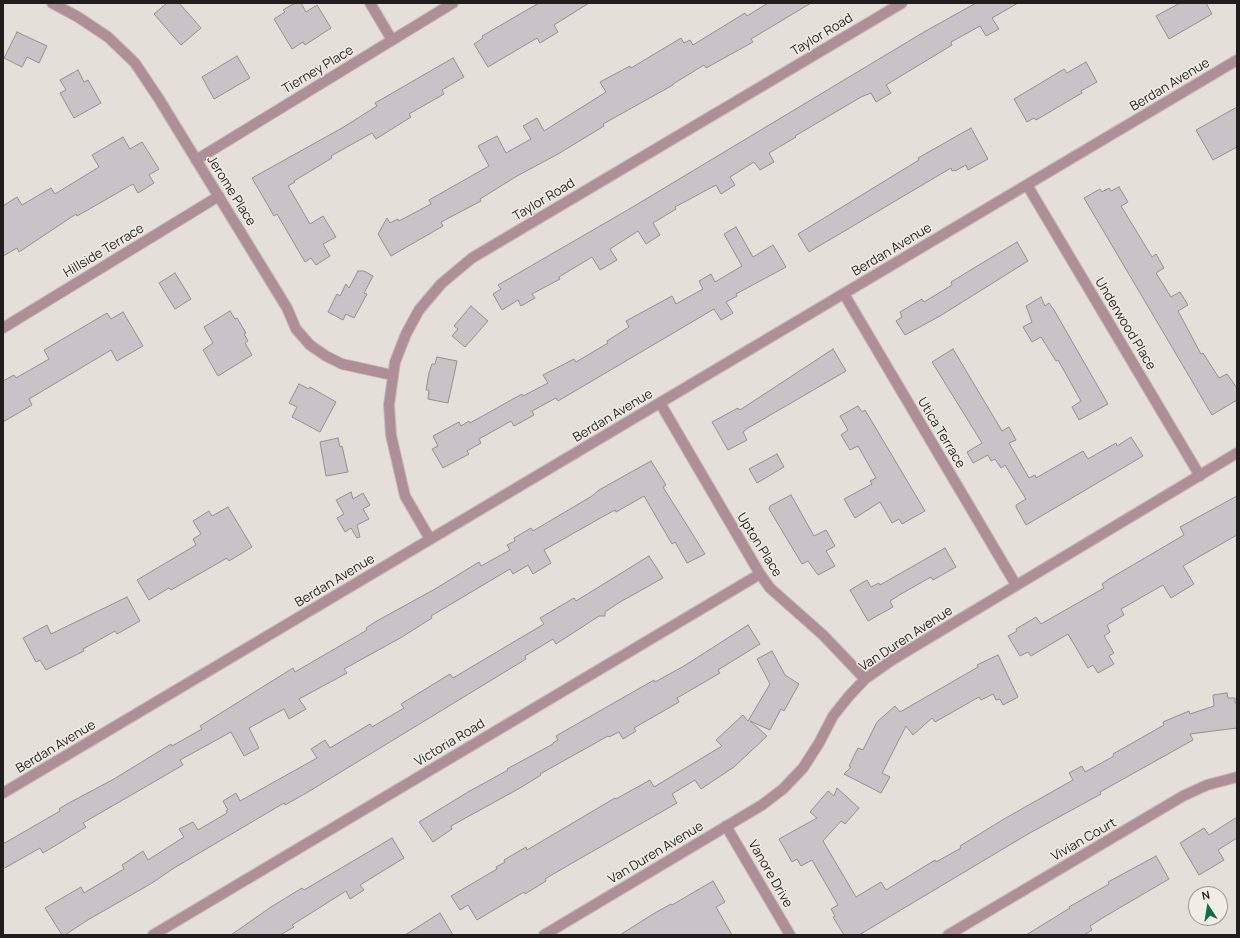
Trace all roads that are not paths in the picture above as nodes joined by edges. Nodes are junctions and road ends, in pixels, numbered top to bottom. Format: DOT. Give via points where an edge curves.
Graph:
graph roads {
  1 [pos="52,3"];
  2 [pos="370,3"];
  3 [pos="453,3"];
  4 [pos="902,3"];
  5 [pos="392,40"];
  6 [pos="1237,60"];
  7 [pos="196,160"];
  8 [pos="1027,185"];
  9 [pos="219,196"];
  10 [pos="844,294"];
  11 [pos="3,328"];
  12 [pos="392,375"];
  13 [pos="660,403"];
  14 [pos="1237,453"];
  15 [pos="1200,476"];
  16 [pos="430,539"];
  17 [pos="760,574"];
  18 [pos="1016,586"];
  19 [pos="865,679"];
  20 [pos="1237,776"];
  21 [pos="3,793"];
  22 [pos="726,826"];
  23 [pos="153,935"];
  24 [pos="544,935"];
  25 [pos="790,935"];
  26 [pos="948,935"];
  1 -- 7 [label="street, Jerome Place" via="108,37 135,63"];
  2 -- 5 [label="street"];
  3 -- 5 [label="street, Tierney Place"];
  4 -- 12 [label="street, Taylor Road" via="472,258 441,284 419,310 406,334"];
  5 -- 7 [label="street, Tierney Place"];
  6 -- 8 [label="street, Berdan Avenue"];
  7 -- 9 [label="street, Jerome Place"];
  8 -- 10 [label="street, Berdan Avenue"];
  8 -- 15 [label="street, Underwood Place"];
  9 -- 11 [label="street, Hillside Terrace"];
  9 -- 12 [label="street, Jerome Place" via="287,308 296,329 310,345 342,364"];
  10 -- 13 [label="street, Berdan Avenue"];
  10 -- 18 [label="street, Utica Terrace"];
  12 -- 16 [label="street, Taylor Road" via="389,405 391,435 405,496"];
  13 -- 16 [label="street, Berdan Avenue"];
  13 -- 17 [label="street, Upton Place"];
  14 -- 15 [label="street, Van Duren Avenue"];
  15 -- 18 [label="street, Van Duren Avenue"];
  16 -- 21 [label="street, Berdan Avenue"];
  17 -- 19 [label="street, Upton Place" via="770,588 829,641"];
  17 -- 23 [label="street, Victoria Road"];
  18 -- 19 [label="street, Van Duren Avenue" via="892,660"];
  19 -- 22 [label="street, Van Duren Avenue" via="833,716 803,768 784,789"];
  20 -- 26 [label="street, Vivian Court" via="1183,796"];
  22 -- 24 [label="street, Van Duren Avenue"];
  22 -- 25 [label="street, Vanore Drive"];
}
